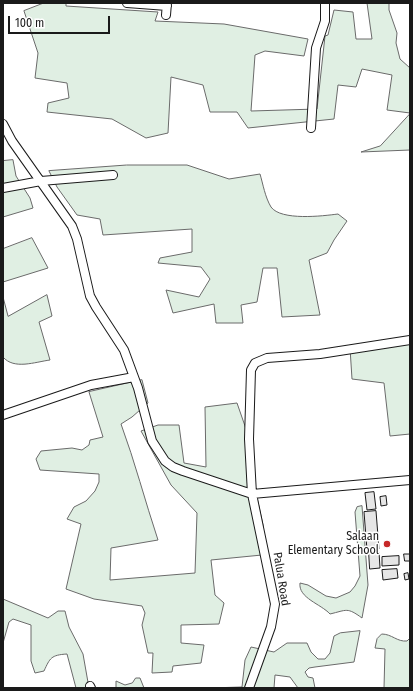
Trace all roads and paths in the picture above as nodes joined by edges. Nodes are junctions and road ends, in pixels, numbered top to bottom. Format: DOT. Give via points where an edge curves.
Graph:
graph roads {
  1 [pos="127,3"];
  2 [pos="324,3"];
  3 [pos="167,5"];
  4 [pos="166,15"];
  5 [pos="3,124"];
  6 [pos="311,128"];
  7 [pos="113,175"];
  8 [pos="41,181"];
  9 [pos="3,188"];
  10 [pos="410,340"];
  11 [pos="134,377"];
  12 [pos="3,415"];
  13 [pos="410,480"];
  14 [pos="252,494"];
  15 [pos="249,688"];
  1 -- 3 [label="street"];
  2 -- 6 [label="street" via="325,21 316,48"];
  3 -- 4 [label="street"];
  5 -- 8 [label="street"];
  7 -- 8 [label="street"];
  8 -- 9 [label="street"];
  8 -- 11 [label="street" via="72,226 90,296 124,350"];
  10 -- 14 [label="street, Palua Road" via="320,354 267,358 255,363 250,377 249,408"];
  11 -- 12 [label="street" via="91,385"];
  11 -- 14 [label="street" via="152,441 165,461 183,471"];
  13 -- 14 [label="street"];
  14 -- 15 [label="street, Palua Road" via="275,604 271,627"];
}
